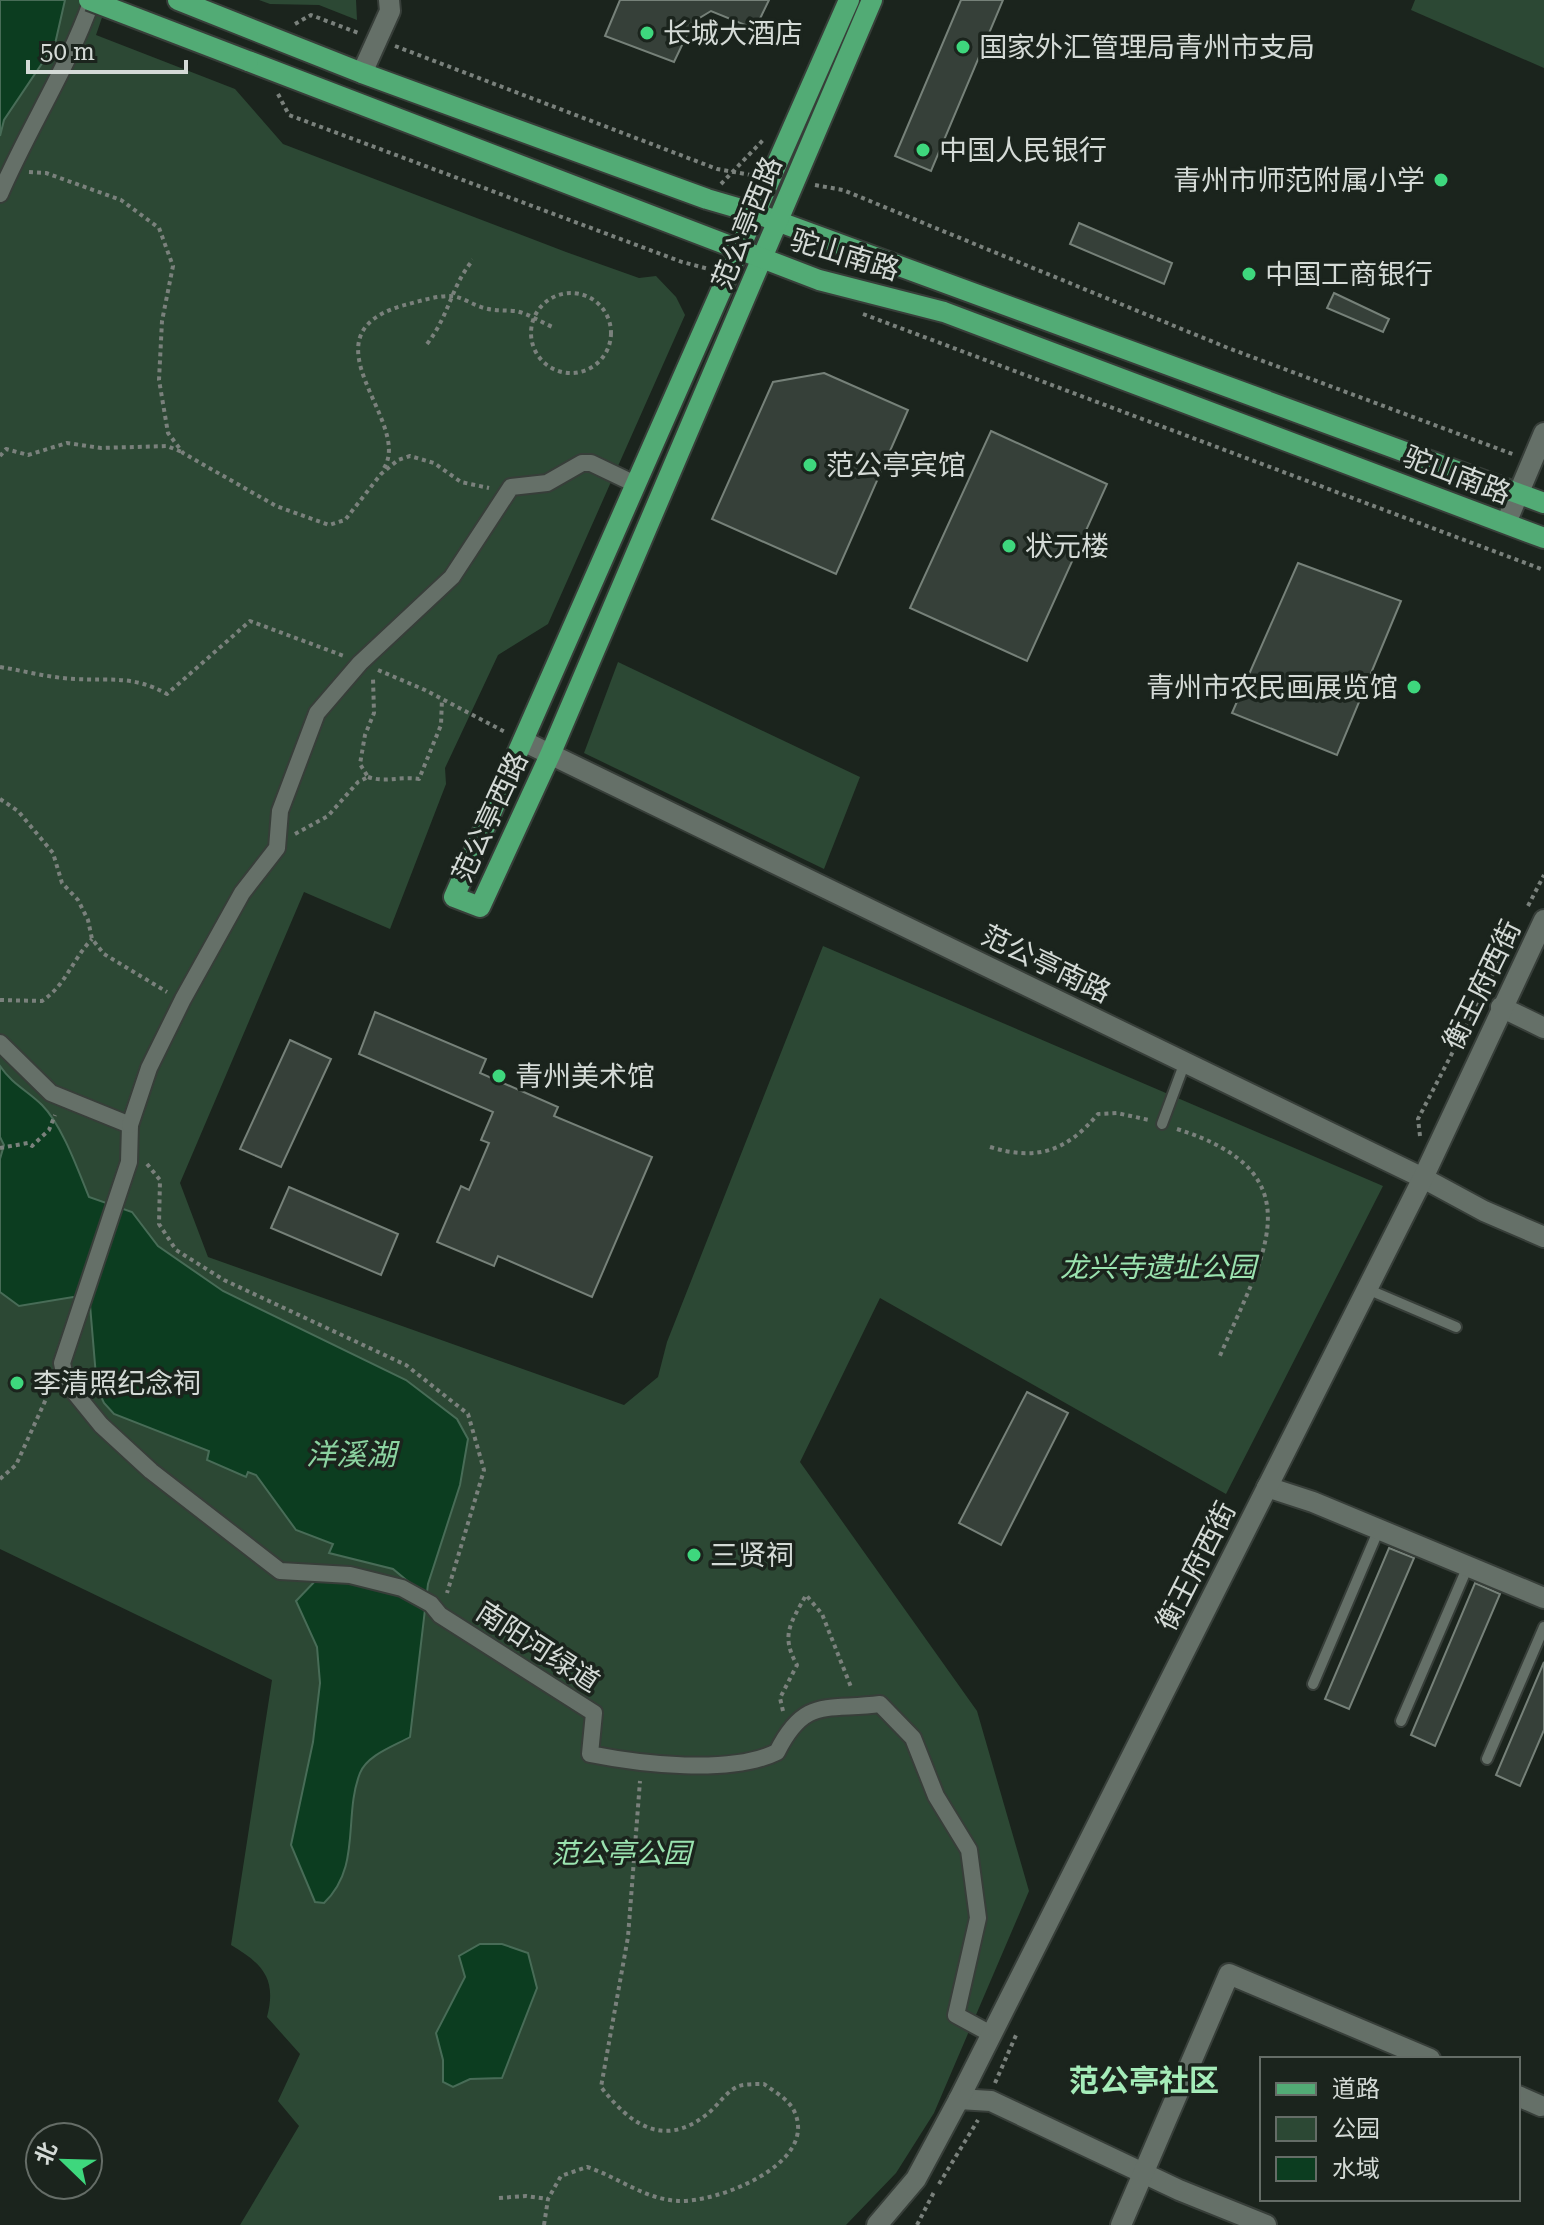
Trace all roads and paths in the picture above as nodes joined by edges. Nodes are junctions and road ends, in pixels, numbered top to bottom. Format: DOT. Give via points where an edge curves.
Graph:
graph roads {
  1 [pos="91,0"];
  2 [pos="178,0"];
  3 [pos="849,0"];
  4 [pos="872,0"];
  5 [pos="392,4"];
  6 [pos="267,34"];
  7 [pos="377,40"];
  8 [pos="256,64"];
  9 [pos="362,73"];
  10 [pos="772,130"];
  11 [pos="10,171"];
  12 [pos="758,176"];
  13 [pos="813,185"];
  14 [pos="0,194"];
  15 [pos="707,199"];
  16 [pos="755,213"];
  17 [pos="779,222"];
  18 [pos="741,249"];
  19 [pos="763,259"];
  20 [pos="473,260"];
  21 [pos="711,270"];
  22 [pos="454,295"];
  23 [pos="858,313"];
  24 [pos="533,319"];
  25 [pos="555,328"];
  26 [pos="427,344"];
  27 [pos="1544,433"];
  28 [pos="183,453"];
  29 [pos="0,456"];
  30 [pos="1529,460"];
  31 [pos="381,474"];
  32 [pos="635,484"];
  33 [pos="511,487"];
  34 [pos="1517,492"];
  35 [pos="1544,503"];
  36 [pos="1506,523"];
  37 [pos="1544,538"];
  38 [pos="1544,570"];
  39 [pos="360,663"];
  40 [pos="0,667"];
  41 [pos="442,699"];
  42 [pos="523,741"];
  43 [pos="550,755"];
  44 [pos="368,777"];
  45 [pos="0,799"];
  46 [pos="277,848"];
  47 [pos="1544,920"];
  48 [pos="92,939"];
  49 [pos="183,999"];
  50 [pos="0,1000"];
  51 [pos="1501,1007"];
  52 [pos="1544,1028"];
  53 [pos="0,1043"];
  54 [pos="1185,1062"];
  55 [pos="56,1113"];
  56 [pos="1162,1124"];
  57 [pos="130,1125"];
  58 [pos="130,1144"];
  59 [pos="990,1147"];
  60 [pos="0,1148"];
  61 [pos="1423,1178"];
  62 [pos="1544,1237"];
  63 [pos="1367,1289"];
  64 [pos="1456,1327"];
  65 [pos="1219,1358"];
  66 [pos="62,1363"];
  67 [pos="0,1479"];
  68 [pos="1267,1487"];
  69 [pos="1379,1529"];
  70 [pos="1468,1566"];
  71 [pos="1544,1598"];
  72 [pos="436,1609"];
  73 [pos="1544,1627"];
  74 [pos="1313,1684"];
  75 [pos="880,1704"];
  76 [pos="1401,1721"];
  77 [pos="787,1732"];
  78 [pos="1487,1759"];
  79 [pos="642,1765"];
  80 [pos="991,2034"];
  81 [pos="1425,2057"];
  82 [pos="1520,2097"];
  83 [pos="959,2099"];
  84 [pos="1541,2106"];
  85 [pos="1144,2173"];
  86 [pos="499,2198"];
  87 [pos="548,2199"];
  88 [pos="544,2225"];
  89 [pos="877,2225"];
  90 [pos="1121,2225"];
  91 [pos="1266,2225"];
  1 -- 8 [label="main road, 驼山南路, bridge"];
  1 -- 11 [label="street" via="73,54"];
  2 -- 6 [label="main road, 驼山南路"];
  3 -- 16 [label="main road, 范公亭西路"];
  4 -- 17 [label="main road, 范公亭西路"];
  5 -- 7 [label="street"];
  6 -- 7 [label="path" via="311,15"];
  6 -- 9 [label="main road, 驼山南路"];
  7 -- 9 [label="street"];
  7 -- 12 [label="path" via="717,169"];
  8 -- 18 [label="main road, 驼山南路"];
  8 -- 21 [label="path" via="289,115"];
  9 -- 15 [label="main road, 驼山南路"];
  10 -- 15 [label="path"];
  11 -- 14 [label="street"];
  11 -- 28 [label="path" via="46,173 121,200 159,228 173,266 162,321 159,380 168,433"];
  13 -- 30 [label="path" via="843,190 1228,348"];
  15 -- 16 [label="main road, 驼山南路"];
  16 -- 17 [label="main road, 驼山南路"];
  16 -- 18 [label="main road, 范公亭西路"];
  17 -- 19 [label="main road, 范公亭西路"];
  17 -- 34 [label="main road, 驼山南路"];
  18 -- 19 [label="main road, 驼山南路"];
  18 -- 32 [label="main road, 范公亭西路"];
  19 -- 36 [label="main road, 驼山南路" via="819,280 944,312"];
  19 -- 43 [label="main road, 范公亭西路"];
  20 -- 22 [label="path" via="457,281"];
  22 -- 24 [label="path"];
  22 -- 26 [label="path" via="443,324"];
  22 -- 31 [label="path" via="380,313 367,326 360,352 362,379 390,445"];
  23 -- 38 [label="path"];
  24 -- 24 [label="path" via="560,295 585,296 605,312 610,325 607,351 587,370 561,373 538,358"];
  24 -- 25 [label="path"];
  27 -- 30 [label="street"];
  28 -- 29 [label="path" via="167,446 67,443 28,455 6,449"];
  28 -- 31 [label="path" via="276,506 329,525 345,520"];
  30 -- 34 [label="street"];
  31 -- 33 [label="path" via="410,456 434,463 461,482"];
  32 -- 33 [label="street" via="582,463 547,483"];
  32 -- 42 [label="main road, 范公亭西路"];
  33 -- 39 [label="street" via="452,577"];
  34 -- 35 [label="main road, 驼山南路"];
  34 -- 36 [label="street"];
  36 -- 37 [label="main road, 驼山南路"];
  39 -- 40 [label="path" via="250,621 167,694 145,682 73,679"];
  39 -- 46 [label="street" via="317,713 280,811"];
  41 -- 42 [label="path"];
  41 -- 44 [label="path" via="441,725 419,779 404,776 384,782"];
  41 -- 44 [label="path" via="373,668 374,713 360,764"];
  42 -- 43 [label="street, 范公亭南路"];
  42 -- 43 [label="main road, 范公亭西路" via="454,897 480,907"];
  43 -- 54 [label="street, 范公亭南路"];
  44 -- 46 [label="path" via="328,816"];
  45 -- 48 [label="path" via="18,811 53,853 62,883 88,920"];
  46 -- 49 [label="street" via="242,893"];
  47 -- 51 [label="street, 衡王府西街"];
  48 -- 49 [label="path" via="127,970"];
  48 -- 50 [label="path" via="65,981 42,1001"];
  49 -- 57 [label="street" via="149,1068"];
  51 -- 52 [label="street"];
  51 -- 61 [label="street, 衡王府西街"];
  53 -- 57 [label="street" via="51,1093"];
  54 -- 56 [label="lane"];
  54 -- 61 [label="street, 范公亭南路"];
  55 -- 60 [label="path" via="49,1130 32,1146"];
  56 -- 59 [label="path" via="1098,1114 1079,1136 1041,1152 1016,1155"];
  56 -- 65 [label="path" via="1223,1145 1243,1159 1270,1203 1264,1252"];
  57 -- 58 [label="street"];
  58 -- 66 [label="street" via="129,1162"];
  58 -- 72 [label="path" via="160,1180 159,1224 176,1250 224,1280 406,1365 468,1414 484,1470"];
  61 -- 62 [label="street, 范公亭南路"];
  61 -- 63 [label="street, 衡王府西街"];
  63 -- 64 [label="lane"];
  63 -- 68 [label="street, 衡王府西街"];
  66 -- 67 [label="path" via="16,1465"];
  66 -- 72 [label="street, 南阳河绿道" via="66,1382 101,1425 151,1471 280,1571 350,1575 402,1588"];
  68 -- 69 [label="street"];
  68 -- 80 [label="street, 衡王府西街"];
  69 -- 70 [label="street"];
  69 -- 74 [label="lane"];
  70 -- 71 [label="street"];
  70 -- 76 [label="lane"];
  72 -- 79 [label="street, 南阳河绿道" via="594,1713 590,1754"];
  73 -- 78 [label="lane"];
  75 -- 77 [label="street, 南阳河绿道" via="840,1710 824,1706 806,1713"];
  75 -- 77 [label="path" via="854,1693 822,1614 806,1595 790,1625 787,1647 797,1665 780,1698"];
  75 -- 80 [label="street" via="913,1738 936,1796 969,1850 978,1918 956,2015"];
  77 -- 79 [label="street, 南阳河绿道" via="777,1752 764,1758"];
  79 -- 87 [label="path" via="628,1937 601,2087 637,2124 667,2131 705,2116 739,2086 764,2084 795,2112 799,2128 790,2149 754,2184 705,2199 661,2198 587,2167 561,2176"];
  80 -- 83 [label="street, 衡王府西街"];
  81 -- 85 [label="street" via="1229,1974"];
  82 -- 84 [label="street"];
  83 -- 85 [label="street" via="991,2101"];
  83 -- 89 [label="street, 衡王府西街" via="916,2179"];
  85 -- 90 [label="street"];
  85 -- 91 [label="street"];
  86 -- 87 [label="path"];
  87 -- 88 [label="path"];
}
